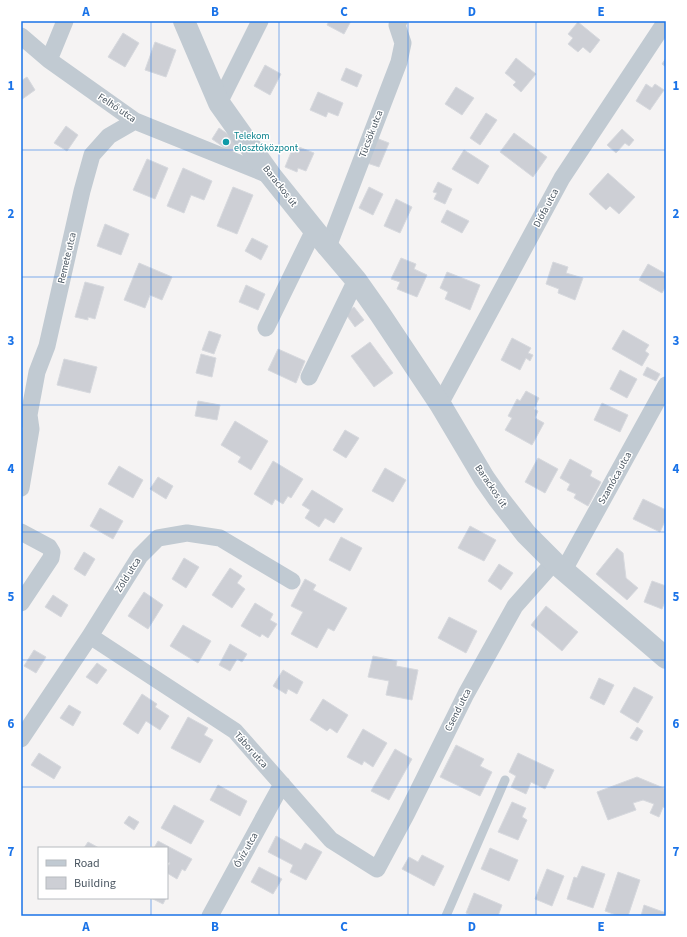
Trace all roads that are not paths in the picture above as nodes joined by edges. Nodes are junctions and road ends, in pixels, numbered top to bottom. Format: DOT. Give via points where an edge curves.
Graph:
graph roads {
  1 [pos="65,21"];
  2 [pos="184,21"];
  3 [pos="260,21"];
  4 [pos="399,21"];
  5 [pos="666,21"];
  6 [pos="21,36"];
  7 [pos="49,60"];
  8 [pos="219,103"];
  9 [pos="135,122"];
  10 [pos="271,176"];
  11 [pos="314,230"];
  12 [pos="328,247"];
  13 [pos="356,280"];
  14 [pos="266,328"];
  15 [pos="309,377"];
  16 [pos="666,385"];
  17 [pos="440,404"];
  18 [pos="25,414"];
  19 [pos="21,488"];
  20 [pos="21,532"];
  21 [pos="559,566"];
  22 [pos="292,581"];
  23 [pos="21,603"];
  24 [pos="90,636"];
  25 [pos="666,658"];
  26 [pos="21,739"];
  27 [pos="505,780"];
  28 [pos="282,784"];
  29 [pos="377,870"];
  30 [pos="210,916"];
  31 [pos="446,916"];
  1 -- 7 [label="street"];
  2 -- 8 [label="street, Barackos út"];
  3 -- 8 [label="street"];
  4 -- 12 [label="street, Tücsök utca" via="397,25 403,43 399,62"];
  5 -- 17 [label="street, Diófa utca" via="562,178"];
  6 -- 7 [label="street, Felhő utca"];
  7 -- 9 [label="street, Felhő utca"];
  8 -- 10 [label="street, Barackos út"];
  9 -- 10 [label="street, Felhő utca"];
  9 -- 18 [label="street, Remete utca" via="109,136 92,155 47,346"];
  10 -- 11 [label="street, Barackos út"];
  11 -- 12 [label="street, Barackos út"];
  11 -- 14 [label="street"];
  12 -- 13 [label="street, Barackos út"];
  13 -- 15 [label="street"];
  13 -- 17 [label="street, Barackos út"];
  16 -- 21 [label="street, Szamóca utca"];
  17 -- 21 [label="street, Barackos út" via="498,498 526,534"];
  18 -- 19 [label="street, Remete utca" via="31,429"];
  20 -- 23 [label="street" via="49,547 52,552 51,558"];
  21 -- 25 [label="street, Barackos út"];
  21 -- 29 [label="street, Csend utca" via="515,606 466,694"];
  22 -- 24 [label="street, Zöld utca" via="220,538 188,534 158,538 140,556"];
  24 -- 26 [label="street, Zöld utca"];
  24 -- 28 [label="street, Tábor utca" via="235,731"];
  27 -- 31 [label="lane"];
  28 -- 29 [label="street, Tábor utca" via="331,840"];
  28 -- 30 [label="street, Óvíz utca"];
}
